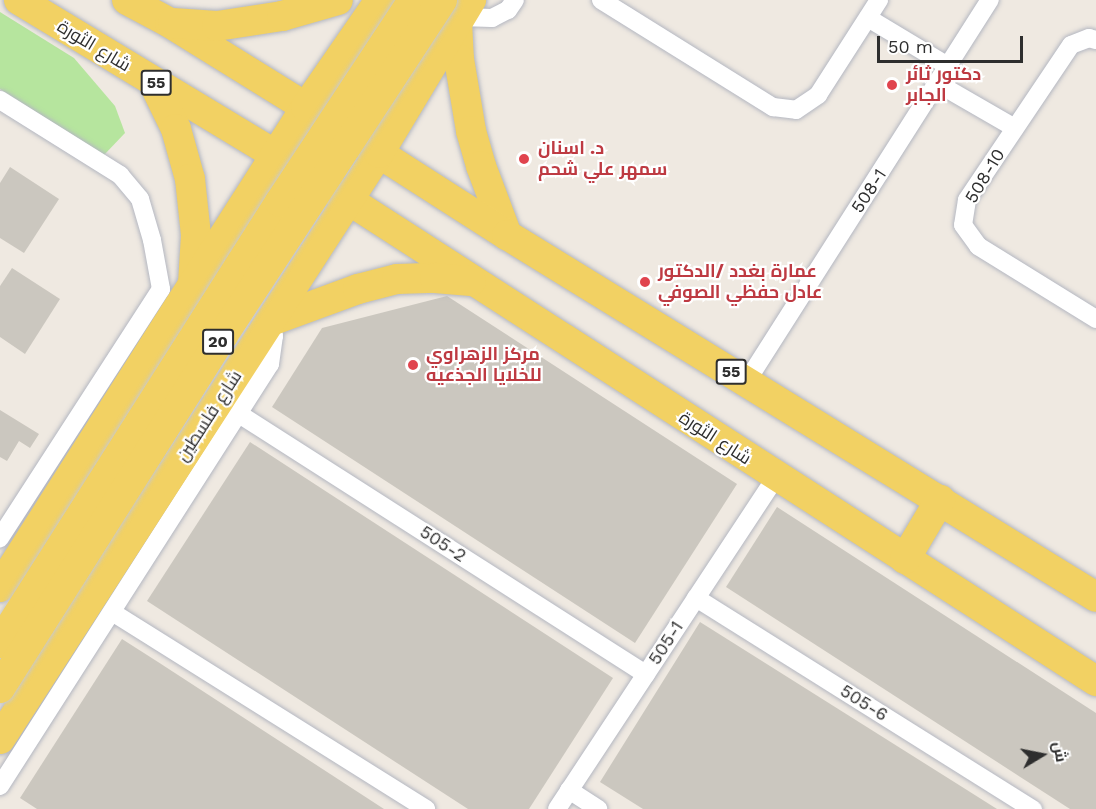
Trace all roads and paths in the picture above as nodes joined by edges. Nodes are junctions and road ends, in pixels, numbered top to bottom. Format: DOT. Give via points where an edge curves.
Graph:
graph roads {
  1 [pos="19,0"];
  2 [pos="127,0"];
  3 [pos="338,0"];
  4 [pos="380,0"];
  5 [pos="412,0"];
  6 [pos="515,0"];
  7 [pos="601,0"];
  8 [pos="879,0"];
  9 [pos="990,0"];
  10 [pos="457,10"];
  11 [pos="868,18"];
  12 [pos="170,23"];
  13 [pos="1096,40"];
  14 [pos="948,66"];
  15 [pos="153,82"];
  16 [pos="937,83"];
  17 [pos="0,100"];
  18 [pos="314,112"];
  19 [pos="1015,128"];
  20 [pos="373,149"];
  21 [pos="285,160"];
  22 [pos="343,196"];
  23 [pos="507,235"];
  24 [pos="475,282"];
  25 [pos="193,285"];
  26 [pos="1096,319"];
  27 [pos="271,321"];
  28 [pos="747,381"];
  29 [pos="239,414"];
  30 [pos="776,477"];
  31 [pos="940,500"];
  32 [pos="0,538"];
  33 [pos="904,559"];
  34 [pos="0,587"];
  35 [pos="1094,591"];
  36 [pos="696,598"];
  37 [pos="112,612"];
  38 [pos="0,643"];
  39 [pos="646,674"];
  40 [pos="1096,681"];
  41 [pos="0,688"];
  42 [pos="0,739"];
  43 [pos="0,786"];
  44 [pos="570,790"];
  45 [pos="426,809"];
  46 [pos="557,809"];
  47 [pos="598,809"];
  48 [pos="1033,809"];
  1 -- 15 [label="main road, شارع الثورة / 55"];
  2 -- 12 [label="main road"];
  3 -- 12 [label="main road" via="282,16 217,26"];
  4 -- 18 [label="main road"];
  5 -- 38 [label="main road, 20, bridge"];
  6 -- 10 [label="street" via="508,10 492,18"];
  7 -- 11 [label="street" via="773,107 795,110 818,96"];
  8 -- 11 [label="street"];
  9 -- 14 [label="street, 508-1"];
  10 -- 20 [label="main road, شارع فلسطين / 20"];
  10 -- 23 [label="main road" via="459,59 471,131"];
  10 -- 41 [label="main road, شارع فلسطين / 20, bridge" via="222,335"];
  11 -- 14 [label="street"];
  12 -- 18 [label="main road"];
  13 -- 19 [label="street, 508-10" via="1089,38 1071,45"];
  14 -- 16 [label="street, 508-1"];
  15 -- 21 [label="main road, شارع الثورة / 55"];
  15 -- 25 [label="main road" via="176,129 190,179 196,235"];
  16 -- 19 [label="street"];
  16 -- 28 [label="street, 508-1"];
  17 -- 32 [label="street" via="120,175 140,199 160,288"];
  18 -- 21 [label="main road"];
  19 -- 26 [label="street, 508-10" via="967,200 963,225 978,246"];
  20 -- 22 [label="main road, شارع فلسطين / 20"];
  20 -- 23 [label="main road, 55"];
  21 -- 25 [label="main road"];
  22 -- 24 [label="main road, شارع الثورة"];
  22 -- 27 [label="main road, شارع فلسطين / 20"];
  23 -- 28 [label="main road, 55"];
  24 -- 27 [label="main road" via="397,279"];
  24 -- 30 [label="main road, شارع الثورة"];
  25 -- 34 [label="main road"];
  27 -- 29 [label="street" via="274,336 270,364"];
  27 -- 42 [label="main road, شارع فلسطين / 20"];
  28 -- 31 [label="main road, 55"];
  29 -- 37 [label="street"];
  29 -- 39 [label="street, 505-2"];
  30 -- 33 [label="main road, شارع الثورة"];
  30 -- 36 [label="street, 505-1"];
  31 -- 33 [label="main road"];
  31 -- 35 [label="main road, 55"];
  33 -- 40 [label="main road, شارع الثورة"];
  36 -- 39 [label="street, 505-1"];
  36 -- 48 [label="street, 505-6"];
  37 -- 43 [label="street"];
  37 -- 45 [label="street"];
  39 -- 44 [label="street, 505-1"];
  44 -- 46 [label="street, 505-1"];
  44 -- 47 [label="street"];
}
